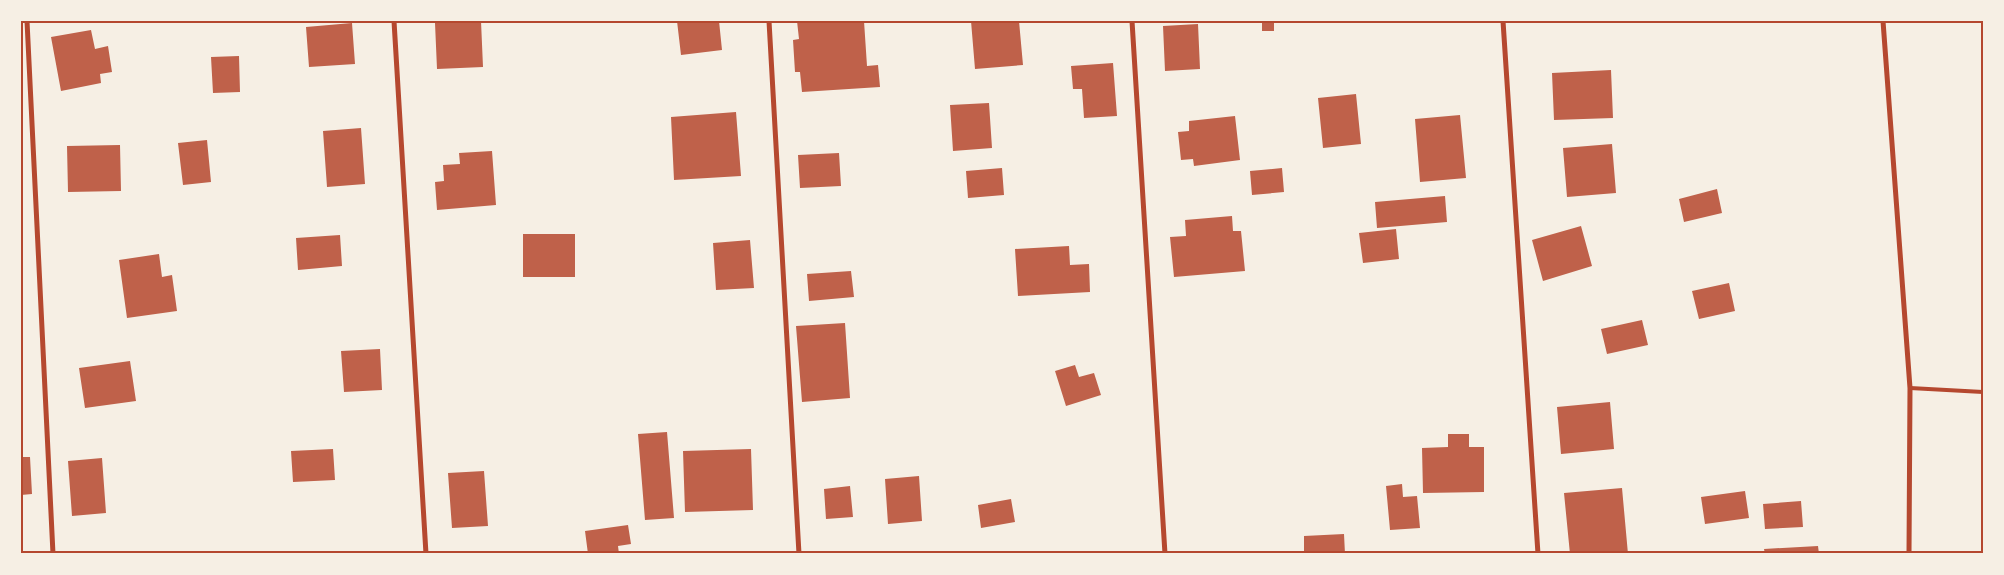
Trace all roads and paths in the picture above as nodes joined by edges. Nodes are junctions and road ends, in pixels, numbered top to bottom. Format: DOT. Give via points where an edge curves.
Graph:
graph roads {
  1 [pos="27,21"];
  2 [pos="394,21"];
  3 [pos="769,21"];
  4 [pos="1132,21"];
  5 [pos="1503,21"];
  6 [pos="1883,21"];
  7 [pos="1910,388"];
  8 [pos="1983,392"];
  9 [pos="53,554"];
  10 [pos="426,554"];
  11 [pos="799,554"];
  12 [pos="1165,554"];
  13 [pos="1538,554"];
  14 [pos="1909,554"];
  1 -- 9 [label="street"];
  2 -- 10 [label="street"];
  3 -- 11 [label="street"];
  4 -- 12 [label="street"];
  5 -- 13 [label="street"];
  6 -- 7 [label="street"];
  7 -- 8 [label="lane"];
  7 -- 14 [label="street"];
}
